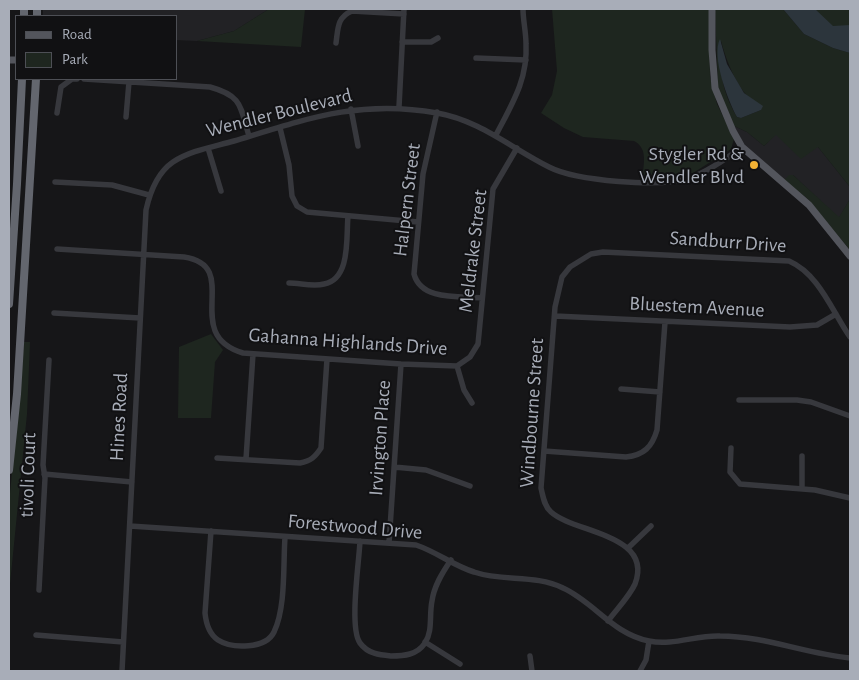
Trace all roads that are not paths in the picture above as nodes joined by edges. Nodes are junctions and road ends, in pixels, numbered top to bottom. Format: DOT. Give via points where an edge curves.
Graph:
graph roads {
  1 [pos="523,9"];
  2 [pos="712,9"];
  3 [pos="404,11"];
  4 [pos="438,38"];
  5 [pos="402,42"];
  6 [pos="336,43"];
  7 [pos="476,58"];
  8 [pos="526,60"];
  9 [pos="22,80"];
  10 [pos="36,80"];
  11 [pos="74,80"];
  12 [pos="108,80"];
  13 [pos="129,82"];
  14 [pos="399,107"];
  15 [pos="351,109"];
  16 [pos="437,112"];
  17 [pos="56,113"];
  18 [pos="126,117"];
  19 [pos="280,128"];
  20 [pos="496,135"];
  21 [pos="249,136"];
  22 [pos="358,146"];
  23 [pos="742,146"];
  24 [pos="208,148"];
  25 [pos="517,148"];
  26 [pos="165,170"];
  27 [pos="55,182"];
  28 [pos="221,191"];
  29 [pos="149,195"];
  30 [pos="348,216"];
  31 [pos="418,222"];
  32 [pos="57,249"];
  33 [pos="143,254"];
  34 [pos="850,256"];
  35 [pos="570,267"];
  36 [pos="289,282"];
  37 [pos="482,298"];
  38 [pos="9,304"];
  39 [pos="54,313"];
  40 [pos="836,314"];
  41 [pos="554,316"];
  42 [pos="140,318"];
  43 [pos="666,322"];
  44 [pos="480,333"];
  45 [pos="850,337"];
  46 [pos="253,354"];
  47 [pos="327,359"];
  48 [pos="49,360"];
  49 [pos="401,364"];
  50 [pos="457,366"];
  51 [pos="621,389"];
  52 [pos="660,392"];
  53 [pos="740,400"];
  54 [pos="472,403"];
  55 [pos="850,416"];
  56 [pos="731,448"];
  57 [pos="544,451"];
  58 [pos="802,456"];
  59 [pos="217,458"];
  60 [pos="246,459"];
  61 [pos="394,468"];
  62 [pos="9,470"];
  63 [pos="44,474"];
  64 [pos="132,482"];
  65 [pos="470,486"];
  66 [pos="802,489"];
  67 [pos="850,498"];
  68 [pos="130,526"];
  69 [pos="651,526"];
  70 [pos="211,531"];
  71 [pos="286,536"];
  72 [pos="360,541"];
  73 [pos="389,543"];
  74 [pos="628,548"];
  75 [pos="451,560"];
  76 [pos="39,590"];
  77 [pos="608,621"];
  78 [pos="36,636"];
  79 [pos="649,641"];
  80 [pos="124,642"];
  81 [pos="426,642"];
  82 [pos="530,656"];
  83 [pos="850,658"];
  84 [pos="460,664"];
  85 [pos="122,671"];
  86 [pos="532,671"];
  87 [pos="640,671"];
  1 -- 8 [label="street"];
  2 -- 23 [label="main road" via="715,88"];
  3 -- 5 [label="street"];
  3 -- 6 [label="street" via="352,11 338,24"];
  4 -- 5 [label="street" via="432,42"];
  5 -- 14 [label="street"];
  7 -- 8 [label="street"];
  8 -- 20 [label="street" via="521,86"];
  9 -- 38 [label="highway"];
  10 -- 62 [label="highway" via="18,394"];
  11 -- 17 [label="street" via="65,83 59,92"];
  12 -- 13 [label="street"];
  13 -- 18 [label="street"];
  13 -- 21 [label="street" via="210,87 228,92 239,103"];
  14 -- 15 [label="street, Wendler Boulevard"];
  14 -- 16 [label="street, Wendler Boulevard"];
  15 -- 19 [label="street, Wendler Boulevard"];
  15 -- 22 [label="street"];
  16 -- 20 [label="street, Wendler Boulevard"];
  16 -- 31 [label="street, Halpern Street" via="423,174"];
  19 -- 21 [label="street, Wendler Boulevard"];
  19 -- 30 [label="street" via="289,165 291,192 297,206 307,212"];
  20 -- 25 [label="street, Wendler Boulevard"];
  21 -- 24 [label="street, Wendler Boulevard"];
  23 -- 25 [label="street, Wendler Boulevard" via="715,166 690,178 649,182 583,178 550,168"];
  23 -- 34 [label="main road" via="809,205"];
  24 -- 26 [label="street, Wendler Boulevard" via="191,153"];
  24 -- 28 [label="street"];
  25 -- 37 [label="street, Meldrake Street" via="494,189"];
  26 -- 29 [label="street, Hines Road"];
  27 -- 29 [label="street" via="112,184"];
  29 -- 33 [label="street, Hines Road"];
  30 -- 31 [label="street"];
  30 -- 36 [label="street" via="344,262 338,277 325,284"];
  31 -- 37 [label="street, Halpern Street" via="414,274 420,287 433,294"];
  32 -- 33 [label="street"];
  33 -- 42 [label="street, Hines Road"];
  33 -- 46 [label="street, Gahanna Highlands Drive" via="184,257 200,262 213,283 211,317 215,333 232,350"];
  35 -- 40 [label="street, Sandburr Drive" via="591,254 603,252 779,259 799,265 807,272"];
  35 -- 41 [label="street, Windbourne Street" via="562,277"];
  37 -- 44 [label="street, Meldrake Street"];
  39 -- 42 [label="street"];
  40 -- 43 [label="street, Bluestem Avenue" via="817,325 790,328"];
  40 -- 45 [label="street, Sandburr Drive"];
  41 -- 43 [label="street, Bluestem Avenue"];
  41 -- 57 [label="street, Windbourne Street"];
  42 -- 64 [label="street, Hines Road"];
  43 -- 52 [label="street"];
  44 -- 50 [label="street, Gahanna Highlands Drive" via="470,357"];
  46 -- 47 [label="street, Gahanna Highlands Drive"];
  46 -- 60 [label="street"];
  47 -- 49 [label="street, Gahanna Highlands Drive"];
  47 -- 60 [label="street" via="321,448 315,457 300,463"];
  48 -- 63 [label="street, tivoli Court"];
  49 -- 50 [label="street, Gahanna Highlands Drive"];
  49 -- 61 [label="street, Irvington Place"];
  50 -- 54 [label="street" via="464,390"];
  51 -- 52 [label="street"];
  52 -- 57 [label="street" via="654,441 637,456"];
  53 -- 55 [label="street" via="811,402"];
  56 -- 66 [label="street" via="730,472 740,484"];
  57 -- 74 [label="street, Windbourne Street" via="541,488 551,512"];
  58 -- 66 [label="street"];
  59 -- 60 [label="street"];
  61 -- 65 [label="street" via="426,470"];
  61 -- 73 [label="street, Irvington Place"];
  63 -- 64 [label="street, tivoli Court"];
  63 -- 76 [label="street, tivoli Court"];
  64 -- 68 [label="street, Hines Road"];
  66 -- 67 [label="street"];
  68 -- 70 [label="street, Forestwood Drive"];
  68 -- 80 [label="street, Hines Road"];
  69 -- 74 [label="street"];
  70 -- 71 [label="street, Forestwood Drive"];
  70 -- 71 [label="street" via="206,623 218,640 241,645 255,645 273,636 279,621"];
  71 -- 72 [label="street, Forestwood Drive"];
  72 -- 73 [label="street, Forestwood Drive"];
  72 -- 81 [label="street" via="354,626 361,644 369,652 404,656 414,653"];
  73 -- 75 [label="street, Forestwood Drive" via="416,545"];
  74 -- 77 [label="street" via="635,559 635,584"];
  75 -- 77 [label="street, Forestwood Drive" via="474,572 542,580 564,588"];
  75 -- 81 [label="street" via="440,575 432,600"];
  77 -- 79 [label="street, Forestwood Drive" via="631,636"];
  78 -- 80 [label="street"];
  79 -- 83 [label="street, Forestwood Drive" via="719,636 758,639"];
  79 -- 87 [label="street" via="646,660"];
  80 -- 85 [label="street, Hines Road"];
  81 -- 84 [label="street"];
  82 -- 86 [label="street"];
}
